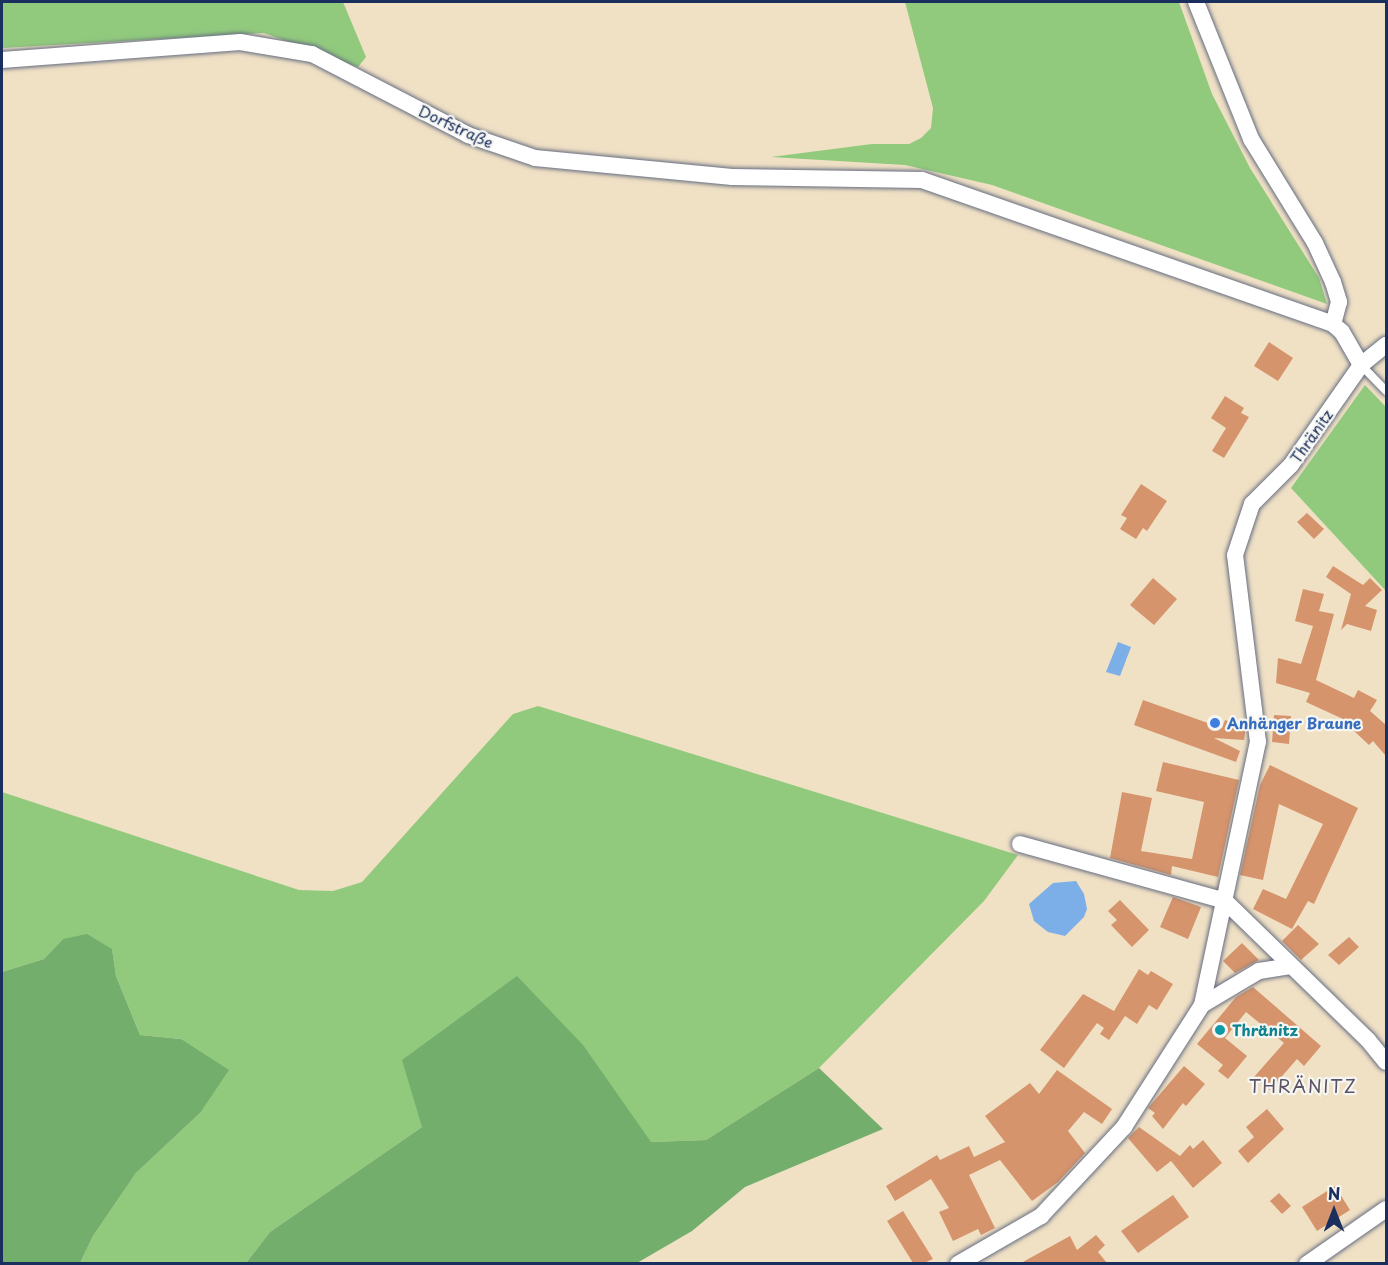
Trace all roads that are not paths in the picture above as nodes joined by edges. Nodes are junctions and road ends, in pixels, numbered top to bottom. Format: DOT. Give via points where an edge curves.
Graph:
graph roads {
  1 [pos="1196,2"];
  2 [pos="2,60"];
  3 [pos="1333,324"];
  4 [pos="1386,345"];
  5 [pos="1361,365"];
  6 [pos="1386,391"];
  7 [pos="1020,844"];
  8 [pos="1225,901"];
  9 [pos="1289,966"];
  10 [pos="1202,1005"];
  11 [pos="1386,1062"];
  12 [pos="1386,1209"];
  13 [pos="958,1263"];
  14 [pos="1307,1263"];
  1 -- 3 [label="street" via="1251,139 1315,243 1333,282 1339,302"];
  2 -- 3 [label="street, Dorfstraße" via="240,42 312,54 468,135 535,158 732,177 922,180"];
  3 -- 5 [label="street"];
  4 -- 5 [label="street, Thränitz"];
  5 -- 6 [label="lane"];
  5 -- 8 [label="street, Thränitz" via="1291,465 1252,504 1235,555 1258,742"];
  7 -- 8 [label="street"];
  8 -- 9 [label="street"];
  8 -- 10 [label="street, Thränitz"];
  9 -- 10 [label="street, Thränitz" via="1259,971"];
  9 -- 11 [label="street"];
  10 -- 13 [label="street, Thränitz" via="1124,1127 1041,1216"];
  12 -- 14 [label="street"];
}
